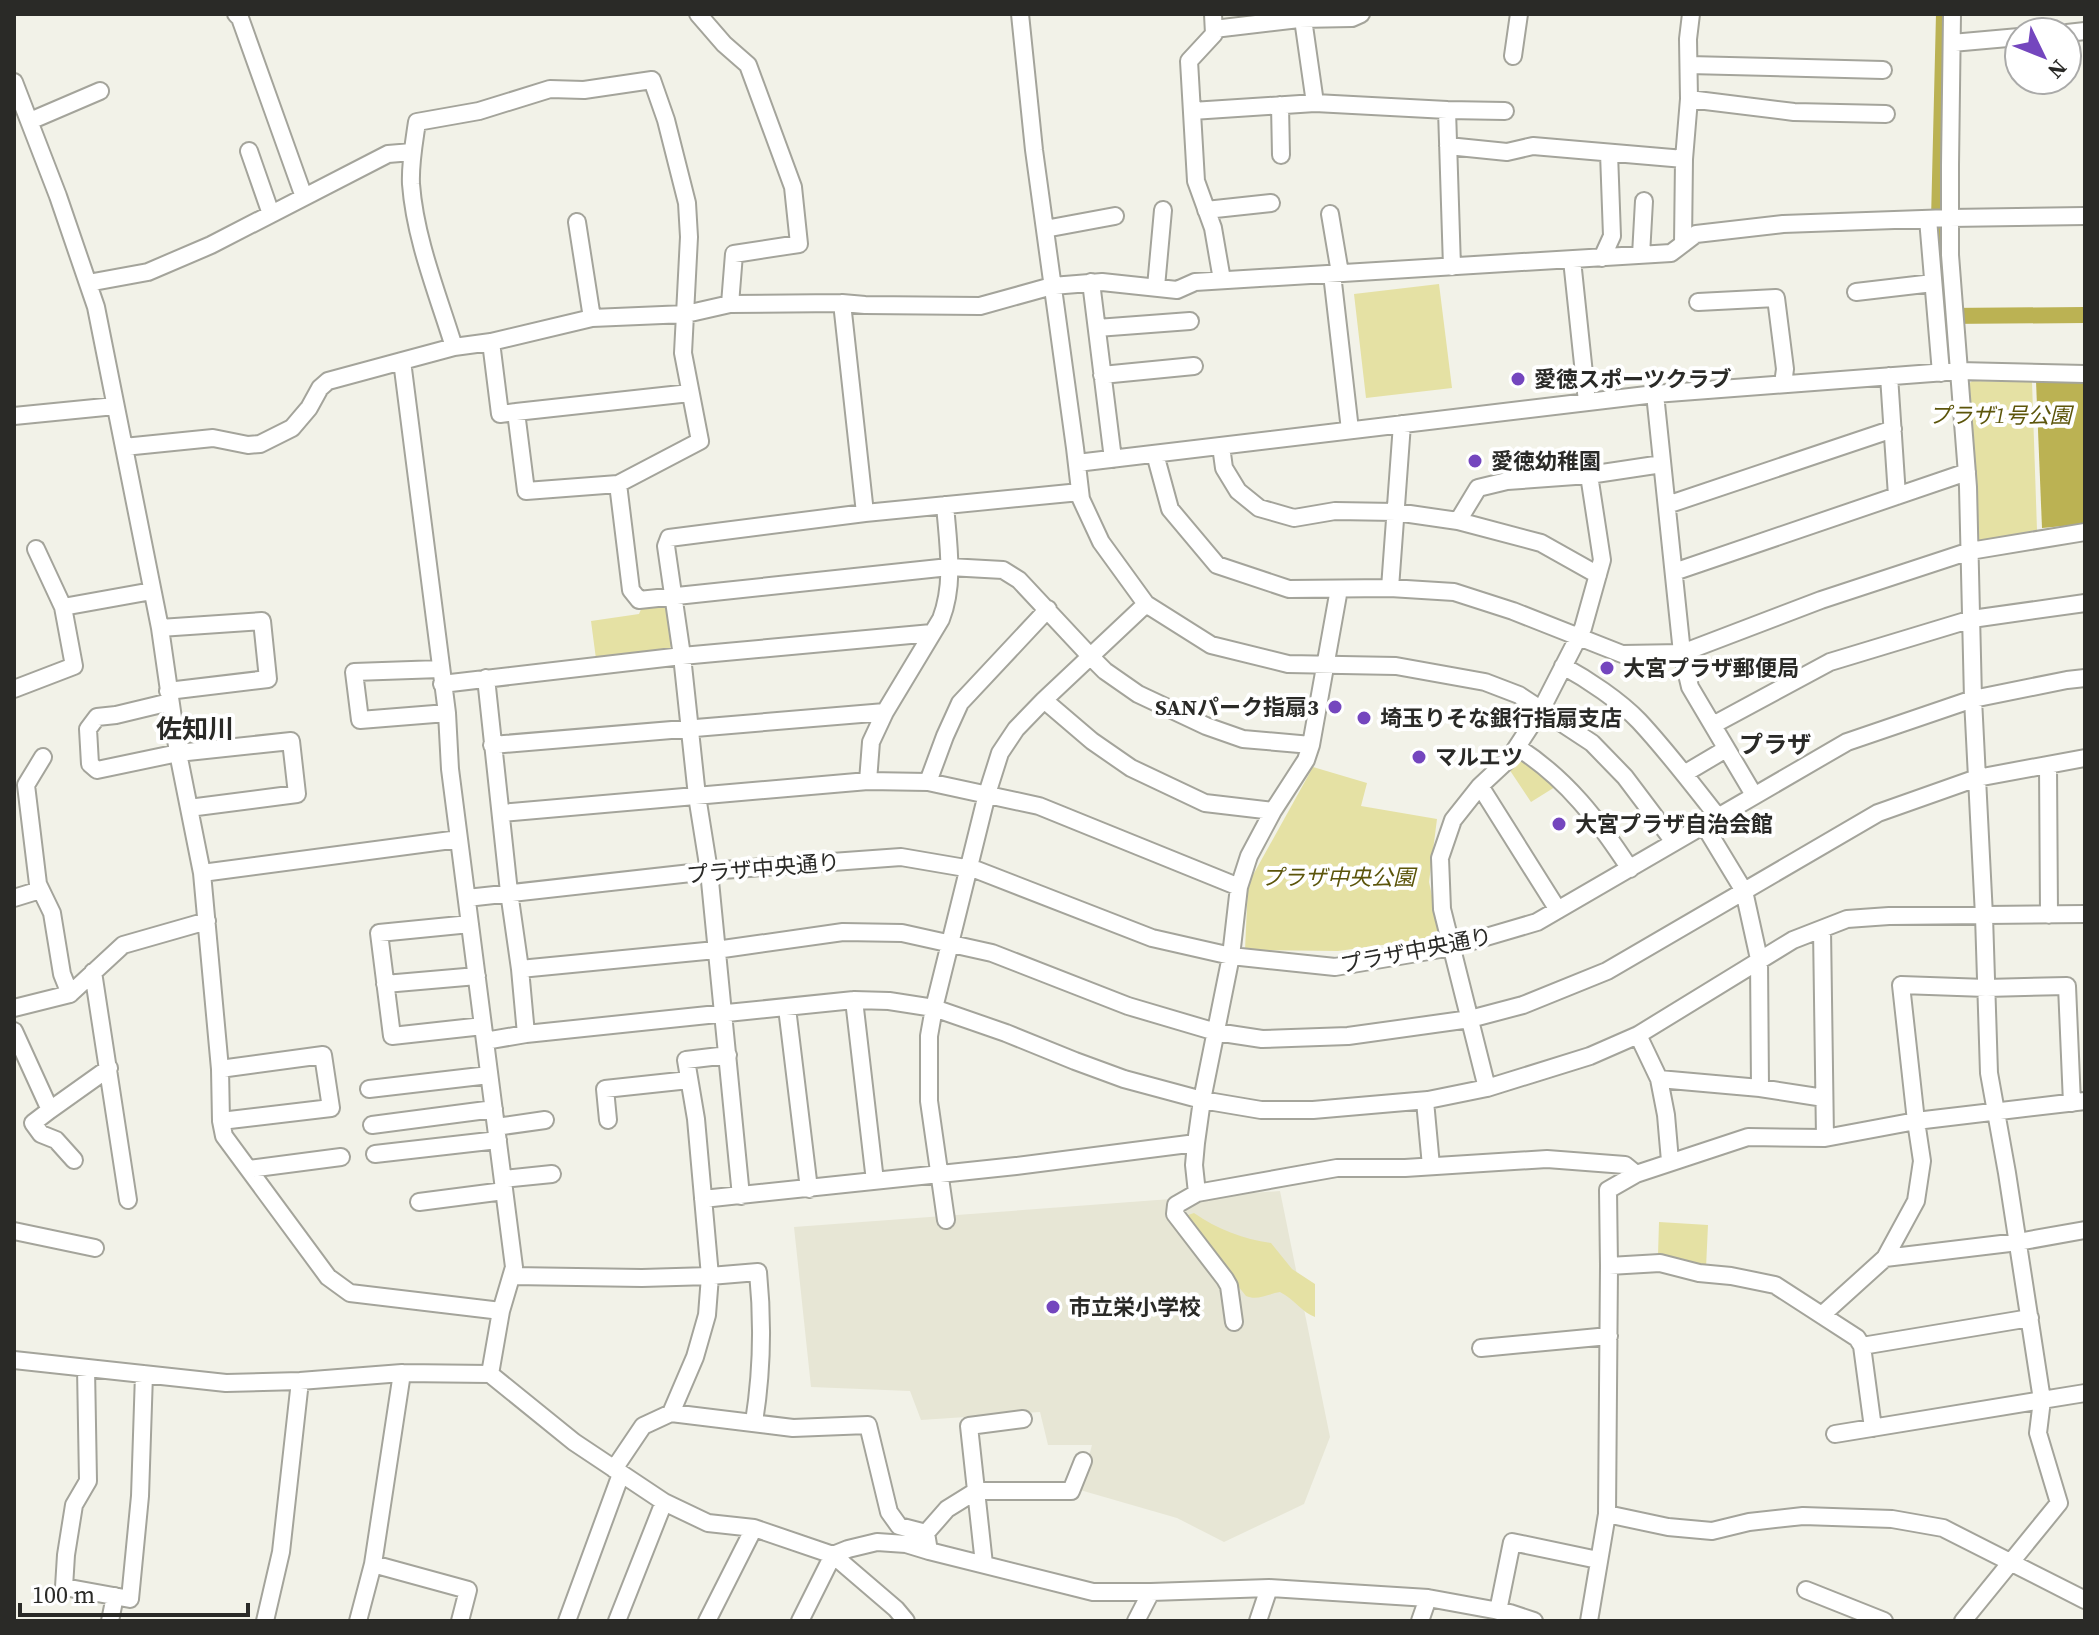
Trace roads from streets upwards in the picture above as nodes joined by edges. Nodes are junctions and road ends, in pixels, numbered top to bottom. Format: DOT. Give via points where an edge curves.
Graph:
graph roads {
  1 [pos="236,14"];
  2 [pos="698,14"];
  3 [pos="1020,14"];
  4 [pos="1361,14"];
  5 [pos="1519,14"];
  6 [pos="1691,14"];
  7 [pos="1952,14"];
  8 [pos="1300,18"];
  9 [pos="1213,22"];
  10 [pos="2003,38"];
  11 [pos="1952,43"];
  12 [pos="1513,56"];
  13 [pos="1689,65"];
  14 [pos="1883,70"];
  15 [pos="14,82"];
  16 [pos="100,91"];
  17 [pos="1689,99"];
  18 [pos="1315,103"];
  19 [pos="1280,105"];
  20 [pos="1447,110"];
  21 [pos="1192,111"];
  22 [pos="1505,111"];
  23 [pos="1886,114"];
  24 [pos="30,121"];
  25 [pos="1448,146"];
  26 [pos="249,151"];
  27 [pos="412,152"];
  28 [pos="1609,153"];
  29 [pos="1281,155"];
  30 [pos="1684,159"];
  31 [pos="304,197"];
  32 [pos="1644,201"];
  33 [pos="1271,203"];
  34 [pos="1163,210"];
  35 [pos="1206,210"];
  36 [pos="271,214"];
  37 [pos="1330,214"];
  38 [pos="1115,216"];
  39 [pos="2085,216"];
  40 [pos="1950,218"];
  41 [pos="1928,219"];
  42 [pos="577,222"];
  43 [pos="1045,229"];
  44 [pos="1683,244"];
  45 [pos="1641,255"];
  46 [pos="1602,258"];
  47 [pos="1572,260"];
  48 [pos="1452,267"];
  49 [pos="1336,273"];
  50 [pos="1222,280"];
  51 [pos="1091,282"];
  52 [pos="88,283"];
  53 [pos="1933,283"];
  54 [pos="1052,286"];
  55 [pos="1156,287"];
  56 [pos="1856,292"];
  57 [pos="1698,302"];
  58 [pos="842,303"];
  59 [pos="730,304"];
  60 [pos="686,314"];
  61 [pos="592,318"];
  62 [pos="1190,321"];
  63 [pos="1097,328"];
  64 [pos="491,342"];
  65 [pos="454,347"];
  66 [pos="402,361"];
  67 [pos="1194,366"];
  68 [pos="1959,371"];
  69 [pos="1941,373"];
  70 [pos="2085,374"];
  71 [pos="1102,375"];
  72 [pos="1889,376"];
  73 [pos="1783,384"];
  74 [pos="690,393"];
  75 [pos="1655,394"];
  76 [pos="1587,402"];
  77 [pos="115,406"];
  78 [pos="516,412"];
  79 [pos="14,416"];
  80 [pos="1402,424"];
  81 [pos="1893,429"];
  82 [pos="1350,430"];
  83 [pos="1221,446"];
  84 [pos="124,447"];
  85 [pos="1155,454"];
  86 [pos="1113,459"];
  87 [pos="1077,463"];
  88 [pos="1662,464"];
  89 [pos="1967,472"];
  90 [pos="1589,475"];
  91 [pos="618,484"];
  92 [pos="1080,492"];
  93 [pos="1897,496"];
  94 [pos="945,505"];
  95 [pos="1667,505"];
  96 [pos="1396,512"];
  97 [pos="865,513"];
  98 [pos="1458,521"];
  99 [pos="2085,532"];
  100 [pos="36,549"];
  101 [pos="1970,551"];
  102 [pos="949,567"];
  103 [pos="1674,572"];
  104 [pos="1598,575"];
  105 [pos="1390,588"];
  106 [pos="1339,589"];
  107 [pos="152,591"];
  108 [pos="673,597"];
  109 [pos="2085,603"];
  110 [pos="1146,604"];
  111 [pos="63,607"];
  112 [pos="1048,609"];
  113 [pos="1972,619"];
  114 [pos="160,628"];
  115 [pos="932,633"];
  116 [pos="1578,638"];
  117 [pos="1682,653"];
  118 [pos="682,656"];
  119 [pos="1091,657"];
  120 [pos="1326,665"];
  121 [pos="1563,666"];
  122 [pos="441,676"];
  123 [pos="486,678"];
  124 [pos="2085,678"];
  125 [pos="14,689"];
  126 [pos="169,696"];
  127 [pos="1973,699"];
  128 [pos="1044,700"];
  129 [pos="1541,710"];
  130 [pos="885,712"];
  131 [pos="447,713"];
  132 [pos="1713,725"];
  133 [pos="689,729"];
  134 [pos="492,745"];
  135 [pos="1311,745"];
  136 [pos="1517,747"];
  137 [pos="1726,749"];
  138 [pos="178,753"];
  139 [pos="43,757"];
  140 [pos="2085,758"];
  141 [pos="2048,765"];
  142 [pos="1684,774"];
  143 [pos="1977,778"];
  144 [pos="868,781"];
  145 [pos="20,782"];
  146 [pos="928,782"];
  147 [pos="1480,786"];
  148 [pos="987,794"];
  149 [pos="1754,795"];
  150 [pos="697,796"];
  151 [pos="189,808"];
  152 [pos="1273,811"];
  153 [pos="501,813"];
  154 [pos="1711,821"];
  155 [pos="459,839"];
  156 [pos="1674,842"];
  157 [pos="970,869"];
  158 [pos="1630,869"];
  159 [pos="709,871"];
  160 [pos="202,873"];
  161 [pos="1239,887"];
  162 [pos="40,890"];
  163 [pos="1744,891"];
  164 [pos="509,892"];
  165 [pos="14,898"];
  166 [pos="467,898"];
  167 [pos="1558,910"];
  168 [pos="2085,914"];
  169 [pos="2049,915"];
  170 [pos="1984,916"];
  171 [pos="207,921"];
  172 [pos="470,924"];
  173 [pos="1822,929"];
  174 [pos="950,943"];
  175 [pos="1452,947"];
  176 [pos="717,950"];
  177 [pos="1231,956"];
  178 [pos="1759,959"];
  179 [pos="520,969"];
  180 [pos="93,972"];
  181 [pos="477,976"];
  182 [pos="385,984"];
  183 [pos="1986,988"];
  184 [pos="70,994"];
  185 [pos="854,1000"];
  186 [pos="14,1008"];
  187 [pos="787,1008"];
  188 [pos="934,1008"];
  189 [pos="722,1014"];
  190 [pos="1470,1019"];
  191 [pos="14,1031"];
  192 [pos="1216,1032"];
  193 [pos="484,1034"];
  194 [pos="526,1034"];
  195 [pos="1638,1035"];
  196 [pos="728,1055"];
  197 [pos="109,1068"];
  198 [pos="220,1069"];
  199 [pos="489,1075"];
  200 [pos="1659,1079"];
  201 [pos="689,1080"];
  202 [pos="1487,1088"];
  203 [pos="1760,1088"];
  204 [pos="369,1089"];
  205 [pos="1824,1098"];
  206 [pos="1202,1100"];
  207 [pos="1425,1101"];
  208 [pos="2079,1102"];
  209 [pos="494,1109"];
  210 [pos="50,1110"];
  211 [pos="1995,1111"];
  212 [pos="545,1120"];
  213 [pos="608,1120"];
  214 [pos="221,1121"];
  215 [pos="1916,1121"];
  216 [pos="372,1125"];
  217 [pos="497,1134"];
  218 [pos="1825,1138"];
  219 [pos="1196,1143"];
  220 [pos="375,1154"];
  221 [pos="341,1157"];
  222 [pos="74,1160"];
  223 [pos="1670,1161"];
  224 [pos="1431,1166"];
  225 [pos="249,1169"];
  226 [pos="552,1174"];
  227 [pos="940,1174"];
  228 [pos="1636,1174"];
  229 [pos="875,1181"];
  230 [pos="504,1185"];
  231 [pos="809,1189"];
  232 [pos="1197,1193"];
  233 [pos="741,1196"];
  234 [pos="703,1199"];
  235 [pos="128,1200"];
  236 [pos="419,1202"];
  237 [pos="946,1220"];
  238 [pos="2085,1230"];
  239 [pos="14,1231"];
  240 [pos="2018,1242"];
  241 [pos="95,1248"];
  242 [pos="1885,1258"];
  243 [pos="1609,1266"];
  244 [pos="512,1276"];
  245 [pos="710,1276"];
  246 [pos="501,1311"];
  247 [pos="1823,1314"];
  248 [pos="2030,1318"];
  249 [pos="1234,1322"];
  250 [pos="1609,1336"];
  251 [pos="1862,1346"];
  252 [pos="1481,1348"];
  253 [pos="14,1360"];
  254 [pos="86,1368"];
  255 [pos="402,1373"];
  256 [pos="144,1374"];
  257 [pos="490,1374"];
  258 [pos="300,1381"];
  259 [pos="2085,1393"];
  260 [pos="2042,1400"];
  261 [pos="671,1413"];
  262 [pos="1023,1419"];
  263 [pos="754,1422"];
  264 [pos="1873,1428"];
  265 [pos="1835,1434"];
  266 [pos="1083,1461"];
  267 [pos="618,1472"];
  268 [pos="976,1491"];
  269 [pos="664,1502"];
  270 [pos="1607,1514"];
  271 [pos="754,1528"];
  272 [pos="926,1533"];
  273 [pos="929,1551"];
  274 [pos="833,1555"];
  275 [pos="1598,1560"];
  276 [pos="2012,1562"];
  277 [pos="373,1564"];
  278 [pos="984,1564"];
  279 [pos="1269,1588"];
  280 [pos="1806,1590"];
  281 [pos="1151,1592"];
  282 [pos="115,1596"];
  283 [pos="1428,1598"];
  284 [pos="2085,1600"];
  285 [pos="1498,1611"];
  286 [pos="897,1617"];
  287 [pos="110,1621"];
  288 [pos="265,1621"];
  289 [pos="358,1621"];
  290 [pos="460,1621"];
  291 [pos="567,1621"];
  292 [pos="617,1621"];
  293 [pos="707,1621"];
  294 [pos="800,1621"];
  295 [pos="1136,1621"];
  296 [pos="1258,1621"];
  297 [pos="1420,1621"];
  298 [pos="1534,1621"];
  299 [pos="1589,1621"];
  300 [pos="1884,1621"];
  301 [pos="1963,1621"];
  1 -- 31 [label="street"];
  2 -- 59 [label="street" via="748,65 793,187 799,244 734,254"];
  3 -- 43 [label="street"];
  4 -- 8 [label="street"];
  5 -- 12 [label="street"];
  6 -- 13 [label="street"];
  7 -- 11 [label="street"];
  8 -- 9 [label="street"];
  8 -- 18 [label="street"];
  9 -- 21 [label="street" via="1214,34 1189,61"];
  10 -- 11 [label="street"];
  11 -- 40 [label="street"];
  13 -- 14 [label="street"];
  13 -- 17 [label="street"];
  15 -- 24 [label="street"];
  16 -- 24 [label="street"];
  17 -- 23 [label="street" via="1794,112"];
  17 -- 30 [label="street"];
  18 -- 19 [label="street"];
  18 -- 20 [label="street"];
  19 -- 21 [label="street"];
  19 -- 29 [label="street"];
  20 -- 22 [label="street"];
  20 -- 25 [label="street"];
  21 -- 35 [label="street" via="1196,181"];
  24 -- 52 [label="street"];
  25 -- 28 [label="street"];
  25 -- 48 [label="street"];
  26 -- 36 [label="street"];
  27 -- 31 [label="street" via="388,154"];
  27 -- 60 [label="street" via="417,122 479,111 550,89 652,80 687,203"];
  27 -- 65 [label="street" via="411,185 420,238"];
  28 -- 30 [label="street"];
  28 -- 46 [label="street" via="1612,236"];
  30 -- 44 [label="street"];
  31 -- 36 [label="street"];
  32 -- 45 [label="street"];
  33 -- 35 [label="street"];
  34 -- 55 [label="street"];
  35 -- 50 [label="street"];
  36 -- 52 [label="street" via="148,272"];
  37 -- 49 [label="street"];
  38 -- 43 [label="street"];
  39 -- 40 [label="street"];
  40 -- 41 [label="street"];
  40 -- 68 [label="street"];
  41 -- 44 [label="street" via="1783,224 1696,234"];
  41 -- 53 [label="street"];
  42 -- 61 [label="street"];
  43 -- 54 [label="street"];
  44 -- 45 [label="street" via="1671,253"];
  45 -- 46 [label="street"];
  46 -- 47 [label="street"];
  47 -- 48 [label="street"];
  47 -- 76 [label="street"];
  48 -- 49 [label="street"];
  49 -- 50 [label="street"];
  49 -- 82 [label="street"];
  50 -- 55 [label="street" via="1177,290"];
  51 -- 54 [label="street"];
  51 -- 55 [label="street"];
  51 -- 63 [label="street"];
  52 -- 77 [label="street"];
  53 -- 56 [label="street"];
  53 -- 69 [label="street"];
  54 -- 58 [label="street" via="980,306"];
  54 -- 87 [label="street"];
  57 -- 73 [label="street" via="1776,298"];
  58 -- 59 [label="street"];
  58 -- 97 [label="street"];
  59 -- 60 [label="street"];
  60 -- 61 [label="street"];
  60 -- 74 [label="street" via="683,353"];
  61 -- 64 [label="street"];
  62 -- 63 [label="street"];
  63 -- 71 [label="street"];
  64 -- 65 [label="street"];
  64 -- 78 [label="street" via="500,414"];
  65 -- 66 [label="street"];
  66 -- 84 [label="street" via="328,381 292,428 260,444 213,438"];
  66 -- 122 [label="street"];
  67 -- 71 [label="street"];
  68 -- 69 [label="street"];
  68 -- 70 [label="street"];
  68 -- 89 [label="street"];
  69 -- 72 [label="street"];
  71 -- 86 [label="street"];
  72 -- 73 [label="street"];
  72 -- 81 [label="street"];
  73 -- 75 [label="street" via="1712,382"];
  74 -- 78 [label="street"];
  74 -- 91 [label="street" via="700,441"];
  75 -- 76 [label="street"];
  75 -- 88 [label="street"];
  76 -- 80 [label="street"];
  77 -- 79 [label="street"];
  77 -- 84 [label="street"];
  78 -- 91 [label="street" via="526,491"];
  80 -- 82 [label="street"];
  80 -- 96 [label="street"];
  81 -- 93 [label="street"];
  81 -- 95 [label="street"];
  82 -- 83 [label="street"];
  83 -- 85 [label="street"];
  83 -- 96 [label="street" via="1224,468 1238,491 1259,508 1294,518 1335,511"];
  84 -- 107 [label="street"];
  85 -- 86 [label="street"];
  85 -- 106 [label="street" via="1170,509 1217,565 1289,589"];
  86 -- 87 [label="street"];
  87 -- 92 [label="street"];
  88 -- 90 [label="street"];
  88 -- 95 [label="street"];
  89 -- 93 [label="street"];
  89 -- 101 [label="street"];
  90 -- 98 [label="street" via="1478,488"];
  90 -- 104 [label="street" via="1602,560"];
  91 -- 108 [label="street" via="631,590 639,600"];
  92 -- 94 [label="street"];
  92 -- 110 [label="street" via="1101,542"];
  93 -- 103 [label="street"];
  94 -- 97 [label="street"];
  94 -- 102 [label="street"];
  95 -- 103 [label="street"];
  96 -- 98 [label="street"];
  96 -- 105 [label="street"];
  97 -- 108 [label="street" via="669,538"];
  98 -- 104 [label="street" via="1541,543"];
  99 -- 101 [label="street"];
  100 -- 111 [label="street"];
  101 -- 113 [label="street"];
  101 -- 117 [label="street"];
  102 -- 108 [label="street"];
  102 -- 112 [label="street" via="1003,570"];
  102 -- 115 [label="street" via="948,602"];
  103 -- 117 [label="street"];
  104 -- 116 [label="street"];
  105 -- 106 [label="street"];
  105 -- 116 [label="street" via="1454,592"];
  106 -- 120 [label="street"];
  107 -- 111 [label="street"];
  107 -- 114 [label="street"];
  108 -- 118 [label="street"];
  109 -- 113 [label="street"];
  110 -- 119 [label="street"];
  110 -- 120 [label="street" via="1211,645 1288,664"];
  111 -- 125 [label="street" via="74,666"];
  112 -- 119 [label="street"];
  112 -- 146 [label="street" via="960,703"];
  113 -- 127 [label="street"];
  113 -- 132 [label="street" via="1830,662"];
  114 -- 126 [label="street"];
  114 -- 126 [label="street" via="262,621 268,679"];
  115 -- 118 [label="street"];
  115 -- 130 [label="street"];
  116 -- 117 [label="street" via="1622,654"];
  116 -- 121 [label="street"];
  117 -- 132 [label="street" via="1690,687"];
  118 -- 123 [label="street"];
  118 -- 133 [label="street"];
  119 -- 128 [label="street"];
  119 -- 135 [label="street" via="1138,694 1206,726 1243,739"];
  120 -- 129 [label="street" via="1396,666 1485,682"];
  120 -- 135 [label="street"];
  121 -- 129 [label="street"];
  121 -- 142 [label="street" via="1636,718"];
  122 -- 123 [label="street"];
  122 -- 131 [label="street"];
  122 -- 131 [label="street" via="354,672 360,720"];
  123 -- 134 [label="street"];
  124 -- 127 [label="street, プラザ中央通り"];
  126 -- 138 [label="street"];
  126 -- 138 [label="street" via="97,717 88,729 90,764 97,770"];
  127 -- 143 [label="street"];
  127 -- 149 [label="street, プラザ中央通り" via="1847,742"];
  128 -- 148 [label="street" via="1000,753"];
  128 -- 152 [label="street" via="1131,768 1205,803"];
  129 -- 136 [label="street"];
  129 -- 156 [label="street" via="1592,743"];
  130 -- 133 [label="street"];
  130 -- 144 [label="street" via="871,742"];
  131 -- 155 [label="street"];
  132 -- 137 [label="street"];
  133 -- 134 [label="street"];
  133 -- 150 [label="street"];
  134 -- 153 [label="street"];
  135 -- 152 [label="street"];
  136 -- 147 [label="street"];
  136 -- 158 [label="street" via="1568,787"];
  137 -- 142 [label="street"];
  137 -- 149 [label="street"];
  138 -- 151 [label="street"];
  138 -- 151 [label="street" via="291,741 297,794"];
  139 -- 145 [label="street"];
  140 -- 141 [label="street"];
  141 -- 143 [label="street"];
  141 -- 169 [label="street"];
  142 -- 154 [label="street"];
  143 -- 163 [label="street" via="1878,813"];
  143 -- 170 [label="street"];
  144 -- 146 [label="street"];
  144 -- 150 [label="street"];
  145 -- 162 [label="street"];
  146 -- 148 [label="street"];
  147 -- 167 [label="street"];
  147 -- 175 [label="street" via="1453,820 1440,858 1442,909"];
  148 -- 157 [label="street"];
  148 -- 161 [label="street" via="1039,806"];
  149 -- 154 [label="street, プラザ中央通り"];
  150 -- 153 [label="street"];
  150 -- 159 [label="street"];
  151 -- 160 [label="street"];
  152 -- 161 [label="street"];
  153 -- 164 [label="street"];
  154 -- 156 [label="street, プラザ中央通り"];
  154 -- 163 [label="street"];
  155 -- 160 [label="street"];
  155 -- 166 [label="street"];
  156 -- 158 [label="street, プラザ中央通り"];
  157 -- 159 [label="street, プラザ中央通り" via="901,857"];
  157 -- 174 [label="street"];
  157 -- 177 [label="street, プラザ中央通り" via="1152,938"];
  158 -- 167 [label="street, プラザ中央通り"];
  159 -- 164 [label="street, プラザ中央通り"];
  159 -- 176 [label="street"];
  160 -- 171 [label="street"];
  161 -- 177 [label="street"];
  162 -- 165 [label="street"];
  162 -- 184 [label="street" via="52,913"];
  163 -- 178 [label="street"];
  163 -- 190 [label="street" via="1607,971 1523,1005"];
  164 -- 166 [label="street, プラザ中央通り"];
  164 -- 179 [label="street"];
  166 -- 172 [label="street"];
  167 -- 175 [label="street, プラザ中央通り" via="1537,922"];
  168 -- 169 [label="street"];
  169 -- 170 [label="street"];
  170 -- 173 [label="street" via="1847,919"];
  170 -- 183 [label="street"];
  171 -- 180 [label="street" via="123,945"];
  171 -- 198 [label="street"];
  172 -- 181 [label="street"];
  172 -- 182 [label="street" via="379,933"];
  173 -- 178 [label="street"];
  173 -- 205 [label="street"];
  174 -- 176 [label="street" via="902,933 843,932"];
  174 -- 188 [label="street"];
  174 -- 192 [label="street"];
  175 -- 177 [label="street, プラザ中央通り" via="1335,967"];
  175 -- 190 [label="street"];
  176 -- 179 [label="street"];
  176 -- 189 [label="street"];
  177 -- 192 [label="street"];
  178 -- 195 [label="street"];
  178 -- 203 [label="street"];
  179 -- 194 [label="street"];
  180 -- 184 [label="street"];
  180 -- 197 [label="street"];
  181 -- 182 [label="street"];
  181 -- 193 [label="street"];
  182 -- 193 [label="street" via="392,1036"];
  183 -- 208 [label="street" via="2067,986"];
  183 -- 211 [label="street"];
  183 -- 215 [label="street" via="1901,985"];
  184 -- 186 [label="street"];
  185 -- 187 [label="street"];
  185 -- 188 [label="street"];
  185 -- 229 [label="street"];
  187 -- 189 [label="street"];
  187 -- 231 [label="street"];
  188 -- 206 [label="street" via="1124,1079"];
  188 -- 227 [label="street" via="929,1101"];
  189 -- 194 [label="street"];
  189 -- 196 [label="street"];
  190 -- 192 [label="street" via="1348,1036 1262,1039"];
  190 -- 202 [label="street"];
  191 -- 210 [label="street"];
  192 -- 206 [label="street"];
  193 -- 194 [label="street"];
  193 -- 199 [label="street"];
  195 -- 200 [label="street"];
  195 -- 202 [label="street"];
  196 -- 201 [label="street" via="686,1060"];
  196 -- 233 [label="street"];
  197 -- 210 [label="street"];
  197 -- 235 [label="street"];
  198 -- 214 [label="street"];
  198 -- 214 [label="street" via="323,1055 331,1108"];
  199 -- 204 [label="street"];
  199 -- 209 [label="street"];
  200 -- 203 [label="street"];
  200 -- 223 [label="street"];
  201 -- 213 [label="street" via="605,1089"];
  201 -- 234 [label="street"];
  202 -- 207 [label="street"];
  203 -- 205 [label="street"];
  205 -- 218 [label="street"];
  206 -- 207 [label="street" via="1261,1110"];
  206 -- 219 [label="street"];
  207 -- 224 [label="street"];
  208 -- 211 [label="street"];
  209 -- 216 [label="street"];
  209 -- 217 [label="street"];
  210 -- 222 [label="street" via="33,1123"];
  211 -- 215 [label="street"];
  211 -- 240 [label="street"];
  212 -- 217 [label="street"];
  214 -- 225 [label="street" via="224,1136"];
  215 -- 218 [label="street"];
  215 -- 242 [label="street" via="1922,1161 1916,1201"];
  217 -- 220 [label="street"];
  217 -- 230 [label="street"];
  218 -- 223 [label="street" via="1748,1137"];
  219 -- 227 [label="street"];
  219 -- 232 [label="street"];
  221 -- 225 [label="street"];
  223 -- 228 [label="street"];
  224 -- 228 [label="street" via="1547,1159 1625,1165"];
  224 -- 232 [label="street" via="1337,1168"];
  225 -- 246 [label="street" via="328,1277 350,1293"];
  226 -- 230 [label="street"];
  227 -- 229 [label="street"];
  227 -- 237 [label="street"];
  228 -- 243 [label="street" via="1608,1190"];
  229 -- 231 [label="street"];
  230 -- 236 [label="street"];
  230 -- 244 [label="street"];
  231 -- 233 [label="street"];
  232 -- 249 [label="street" via="1176,1205 1175,1214 1229,1286"];
  233 -- 234 [label="street"];
  234 -- 245 [label="street"];
  238 -- 240 [label="street"];
  239 -- 241 [label="street"];
  240 -- 242 [label="street"];
  240 -- 248 [label="street"];
  242 -- 247 [label="street"];
  243 -- 247 [label="street" via="1660,1263 1775,1285"];
  243 -- 250 [label="street"];
  244 -- 245 [label="street"];
  244 -- 246 [label="street"];
  245 -- 261 [label="street" via="707,1315"];
  245 -- 263 [label="street" via="758,1272 760,1387"];
  246 -- 257 [label="street"];
  247 -- 251 [label="street"];
  248 -- 251 [label="street"];
  248 -- 260 [label="street"];
  250 -- 252 [label="street"];
  250 -- 270 [label="street"];
  251 -- 264 [label="street"];
  253 -- 254 [label="street"];
  254 -- 256 [label="street"];
  254 -- 282 [label="street" via="88,1481 74,1505 64,1587"];
  255 -- 257 [label="street"];
  255 -- 258 [label="street"];
  255 -- 277 [label="street"];
  256 -- 258 [label="street" via="226,1383"];
  256 -- 282 [label="street" via="130,1599"];
  257 -- 267 [label="street"];
  258 -- 288 [label="street" via="281,1552"];
  259 -- 260 [label="street"];
  260 -- 264 [label="street"];
  260 -- 276 [label="street" via="2038,1433 2059,1503"];
  261 -- 263 [label="street"];
  261 -- 267 [label="street" via="643,1426"];
  262 -- 268 [label="street" via="969,1426"];
  263 -- 272 [label="street" via="793,1428 868,1425 889,1512 899,1526"];
  264 -- 265 [label="street"];
  266 -- 268 [label="street" via="1071,1491"];
  267 -- 269 [label="street"];
  267 -- 291 [label="street"];
  268 -- 272 [label="street" via="947,1509"];
  268 -- 278 [label="street"];
  269 -- 271 [label="street" via="708,1523"];
  269 -- 292 [label="street"];
  270 -- 275 [label="street"];
  270 -- 276 [label="street" via="1712,1531 1803,1516 1892,1519 1943,1528"];
  271 -- 274 [label="street"];
  271 -- 293 [label="street"];
  272 -- 273 [label="street"];
  273 -- 274 [label="street" via="877,1542"];
  273 -- 278 [label="street"];
  274 -- 286 [label="street"];
  274 -- 294 [label="street"];
  275 -- 285 [label="street" via="1512,1542"];
  275 -- 299 [label="street"];
  276 -- 284 [label="street"];
  276 -- 301 [label="street"];
  277 -- 289 [label="street"];
  277 -- 290 [label="street" via="468,1590"];
  278 -- 281 [label="street" via="1093,1592"];
  279 -- 281 [label="street"];
  279 -- 283 [label="street"];
  279 -- 296 [label="street"];
  280 -- 300 [label="street"];
  281 -- 295 [label="street"];
  282 -- 287 [label="street"];
  283 -- 285 [label="street"];
  283 -- 297 [label="street"];
  285 -- 298 [label="street"];
}
